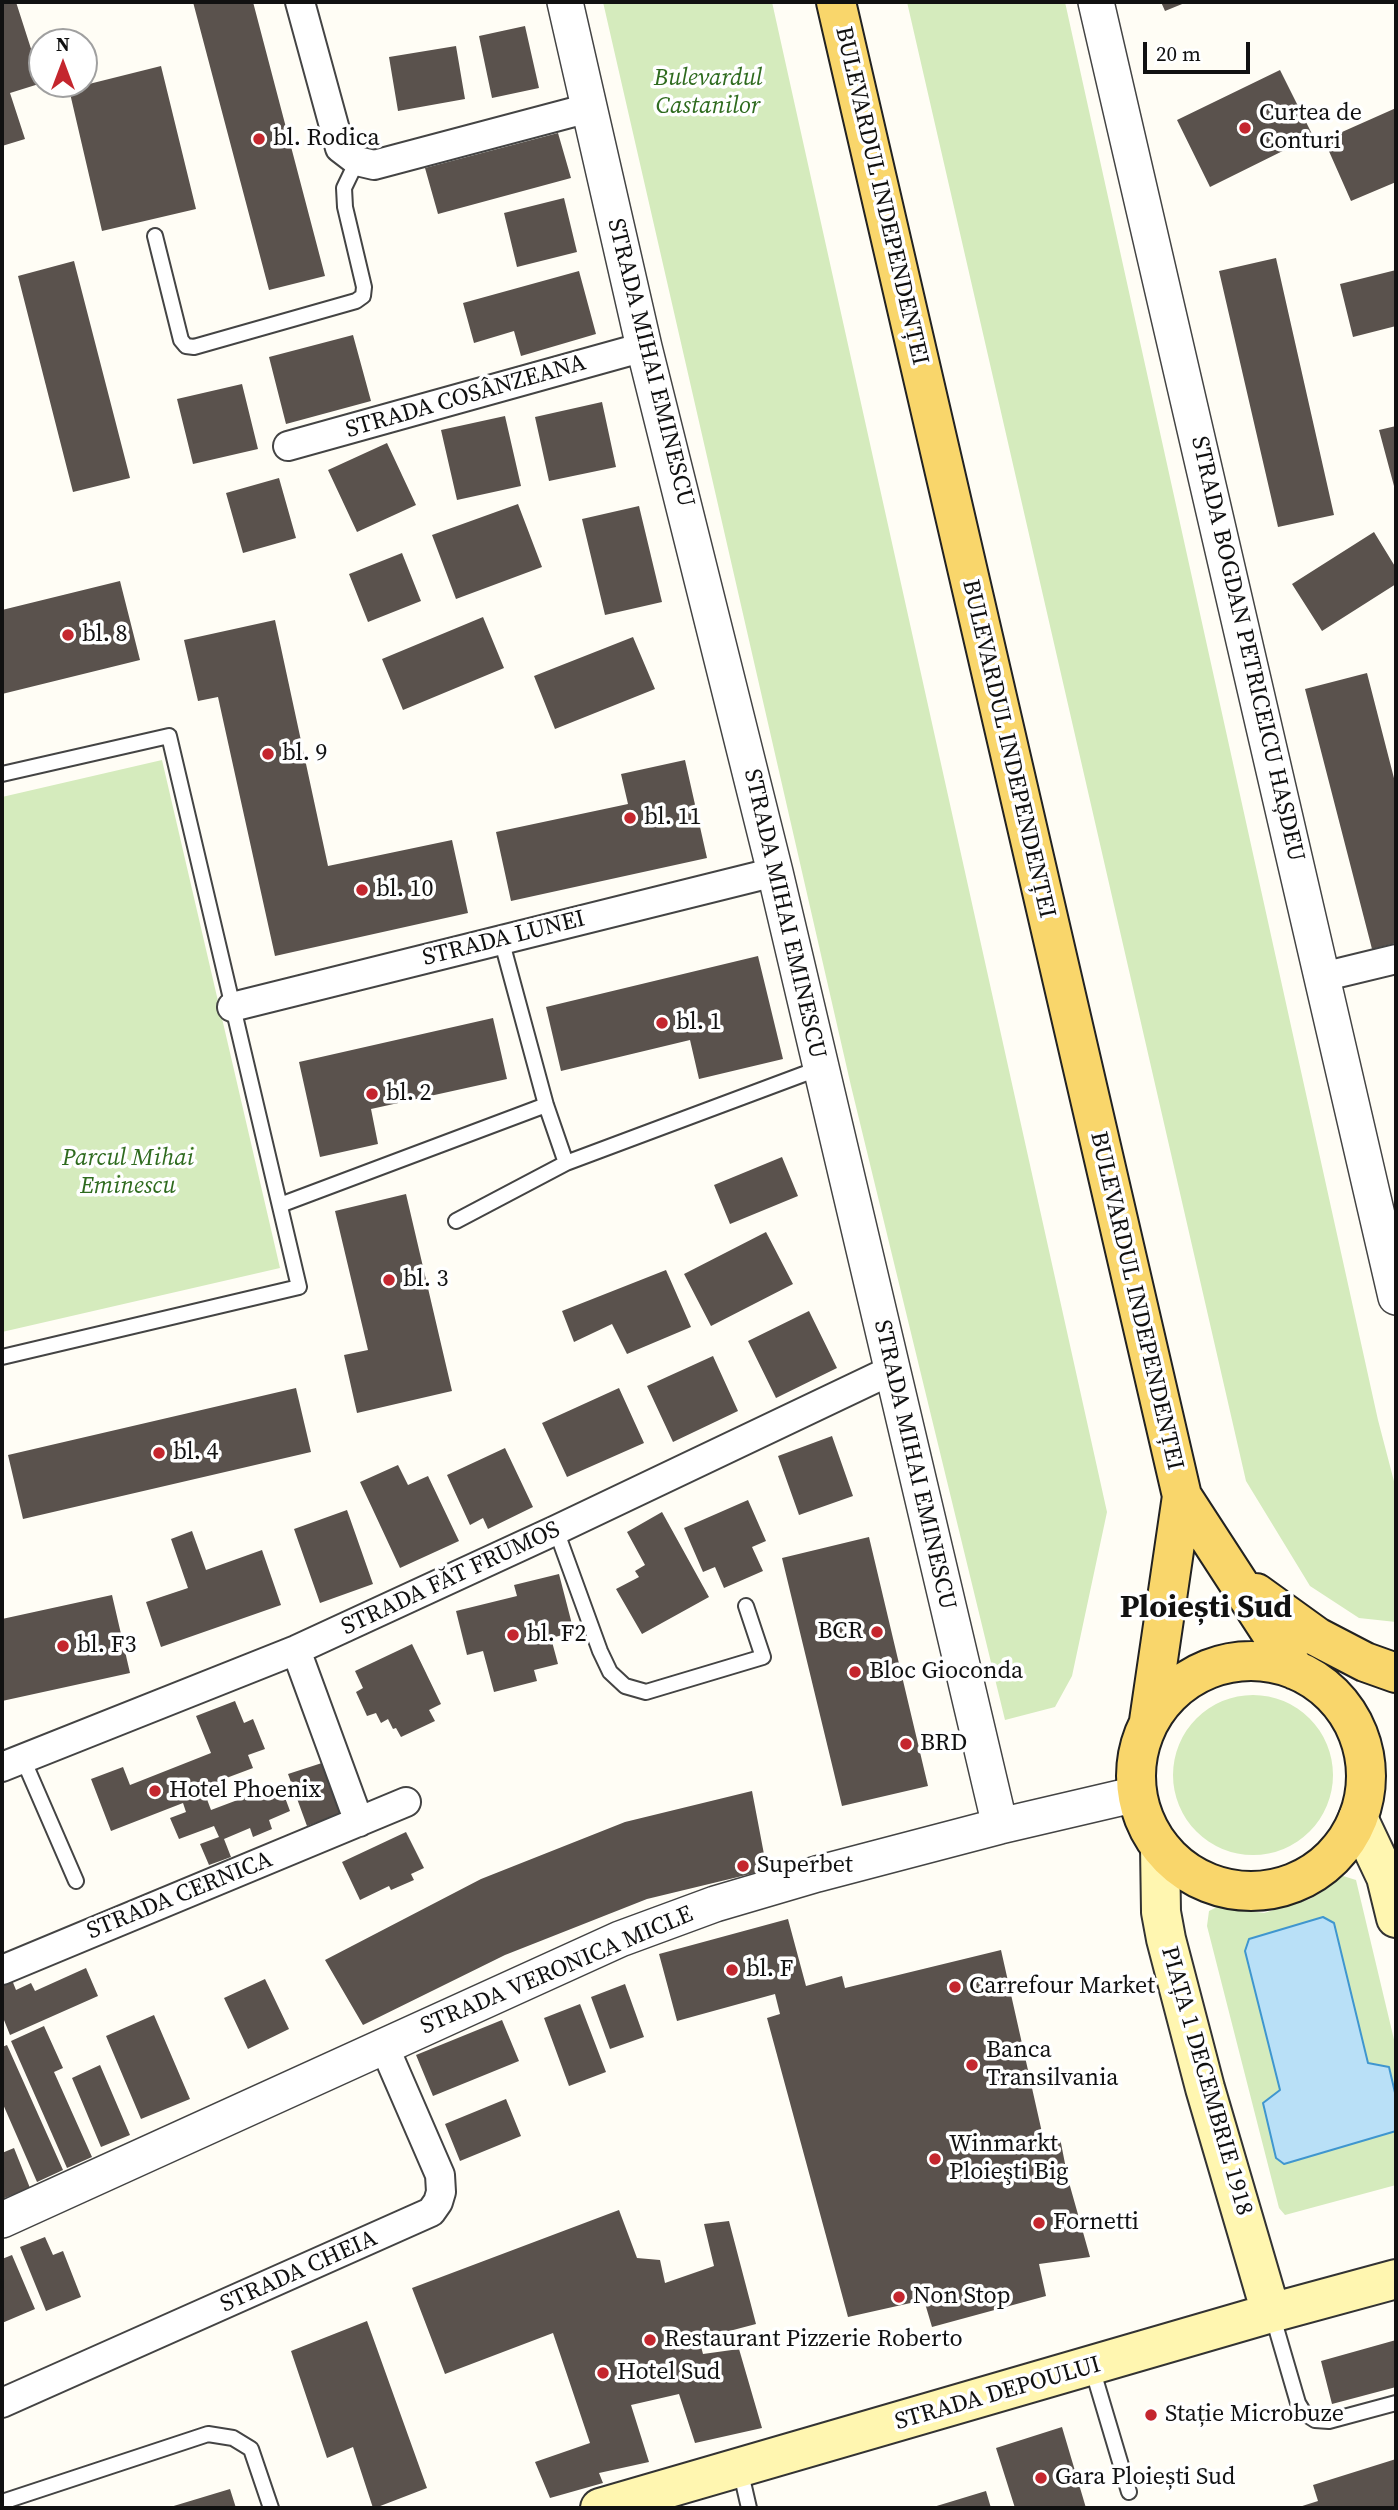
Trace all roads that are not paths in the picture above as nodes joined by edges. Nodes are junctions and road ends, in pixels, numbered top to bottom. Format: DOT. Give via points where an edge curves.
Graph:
graph roads {
  1 [pos="300,2"];
  2 [pos="565,2"];
  3 [pos="836,2"];
  4 [pos="1096,2"];
  5 [pos="589,108"];
  6 [pos="357,161"];
  7 [pos="155,236"];
  8 [pos="644,347"];
  9 [pos="288,446"];
  10 [pos="2,774"];
  11 [pos="775,872"];
  12 [pos="501,939"];
  13 [pos="1396,959"];
  14 [pos="1322,977"];
  15 [pos="232,1007"];
  16 [pos="820,1069"];
  17 [pos="546,1105"];
  18 [pos="566,1163"];
  19 [pos="280,1206"];
  20 [pos="456,1221"];
  21 [pos="1396,1297"];
  22 [pos="2,1357"];
  23 [pos="892,1370"];
  24 [pos="1182,1496"];
  25 [pos="556,1531"];
  26 [pos="1233,1574"];
  27 [pos="746,1606"];
  28 [pos="296,1650"];
  29 [pos="1303,1673"];
  30 [pos="1396,1673"];
  31 [pos="1396,1686"];
  32 [pos="1149,1721"];
  33 [pos="13,1763"];
  34 [pos="1396,1772"];
  35 [pos="1136,1794"];
  36 [pos="405,1801"];
  37 [pos="1361,1808"];
  38 [pos="359,1822"];
  39 [pos="1000,1826"];
  40 [pos="1160,1847"];
  41 [pos="76,1881"];
  42 [pos="1396,1918"];
  43 [pos="2,1970"];
  44 [pos="384,2046"];
  45 [pos="2,2220"];
  46 [pos="1396,2279"];
  47 [pos="1271,2313"];
  48 [pos="1091,2367"];
  49 [pos="2,2403"];
  50 [pos="1396,2403"];
  51 [pos="740,2468"];
  52 [pos="1129,2492"];
  53 [pos="2,2502"];
  54 [pos="271,2508"];
  55 [pos="600,2508"];
  56 [pos="749,2508"];
  1 -- 6 [label="street" via="340,148"];
  2 -- 5 [label="street, STRADA MIHAI EMINESCU"];
  3 -- 24 [label="main road, BULEVARDUL INDEPENDENȚEI"];
  4 -- 14 [label="street, STRADA BOGDAN PETRICEICU HAȘDEU"];
  5 -- 6 [label="street" via="373,165"];
  5 -- 8 [label="street, STRADA MIHAI EMINESCU"];
  6 -- 7 [label="lane" via="344,188 364,287 363,296 356,301 186,346"];
  8 -- 9 [label="street, STRADA COSÂNZEANA"];
  8 -- 11 [label="street, STRADA MIHAI EMINESCU"];
  10 -- 15 [label="lane" via="169,736"];
  11 -- 12 [label="street, STRADA LUNEI"];
  11 -- 16 [label="street, STRADA MIHAI EMINESCU"];
  12 -- 15 [label="street, STRADA LUNEI"];
  12 -- 17 [label="lane"];
  13 -- 14 [label="street"];
  14 -- 21 [label="street, STRADA BOGDAN PETRICEICU HAȘDEU"];
  15 -- 19 [label="lane"];
  16 -- 18 [label="lane"];
  16 -- 23 [label="street, STRADA MIHAI EMINESCU"];
  17 -- 18 [label="lane"];
  17 -- 19 [label="lane"];
  18 -- 20 [label="lane"];
  19 -- 22 [label="lane" via="299,1287"];
  23 -- 25 [label="street, STRADA FĂT FRUMOS"];
  23 -- 39 [label="street, STRADA MIHAI EMINESCU"];
  24 -- 26 [label="main road, BULEVARDUL INDEPENDENȚEI"];
  24 -- 32 [label="main road, BULEVARDUL INDEPENDENȚEI"];
  25 -- 27 [label="lane" via="600,1651 610,1672 625,1686 646,1692 763,1657"];
  25 -- 28 [label="street, STRADA FĂT FRUMOS"];
  26 -- 29 [label="main road, BULEVARDUL INDEPENDENȚEI"];
  26 -- 30 [label="main road" via="1317,1637"];
  28 -- 33 [label="street, STRADA FĂT FRUMOS"];
  28 -- 38 [label="street"];
  29 -- 31 [label="main road"];
  29 -- 32 [label="main road, BULEVARDUL INDEPENDENȚEI" via="1262,1662 1229,1663 1197,1674 1169,1694"];
  29 -- 37 [label="main road, BULEVARDUL INDEPENDENȚEI" via="1344,1708 1360,1739 1366,1772"];
  32 -- 35 [label="main road, BULEVARDUL INDEPENDENȚEI" via="1139,1744"];
  33 -- 41 [label="lane"];
  34 -- 37 [label="main road"];
  35 -- 39 [label="street, STRADA VERONICA MICLE"];
  35 -- 40 [label="main road, BULEVARDUL INDEPENDENȚEI"];
  36 -- 38 [label="street, STRADA CERNICA"];
  37 -- 40 [label="main road, BULEVARDUL INDEPENDENȚEI" via="1340,1850 1311,1874 1277,1888 1239,1891 1203,1881 1172,1861"];
  37 -- 42 [label="main road"];
  38 -- 43 [label="street, STRADA CERNICA"];
  39 -- 44 [label="street, STRADA VERONICA MICLE" via="715,1904 620,1939"];
  40 -- 47 [label="main road, PIAȚA 1 DECEMBRIE 1918" via="1166,1939"];
  44 -- 45 [label="street, STRADA VERONICA MICLE"];
  44 -- 49 [label="street, STRADA CHEIA" via="440,2175 441,2192 431,2212"];
  46 -- 47 [label="main road, STRADA DEPOULUI"];
  47 -- 48 [label="main road, STRADA DEPOULUI"];
  47 -- 50 [label="lane" via="1304,2413 1329,2421"];
  48 -- 51 [label="main road, STRADA DEPOULUI"];
  48 -- 52 [label="lane"];
  51 -- 55 [label="main road, STRADA DEPOULUI"];
  51 -- 56 [label="lane"];
  53 -- 54 [label="lane" via="208,2434 233,2438 251,2449"];
}
